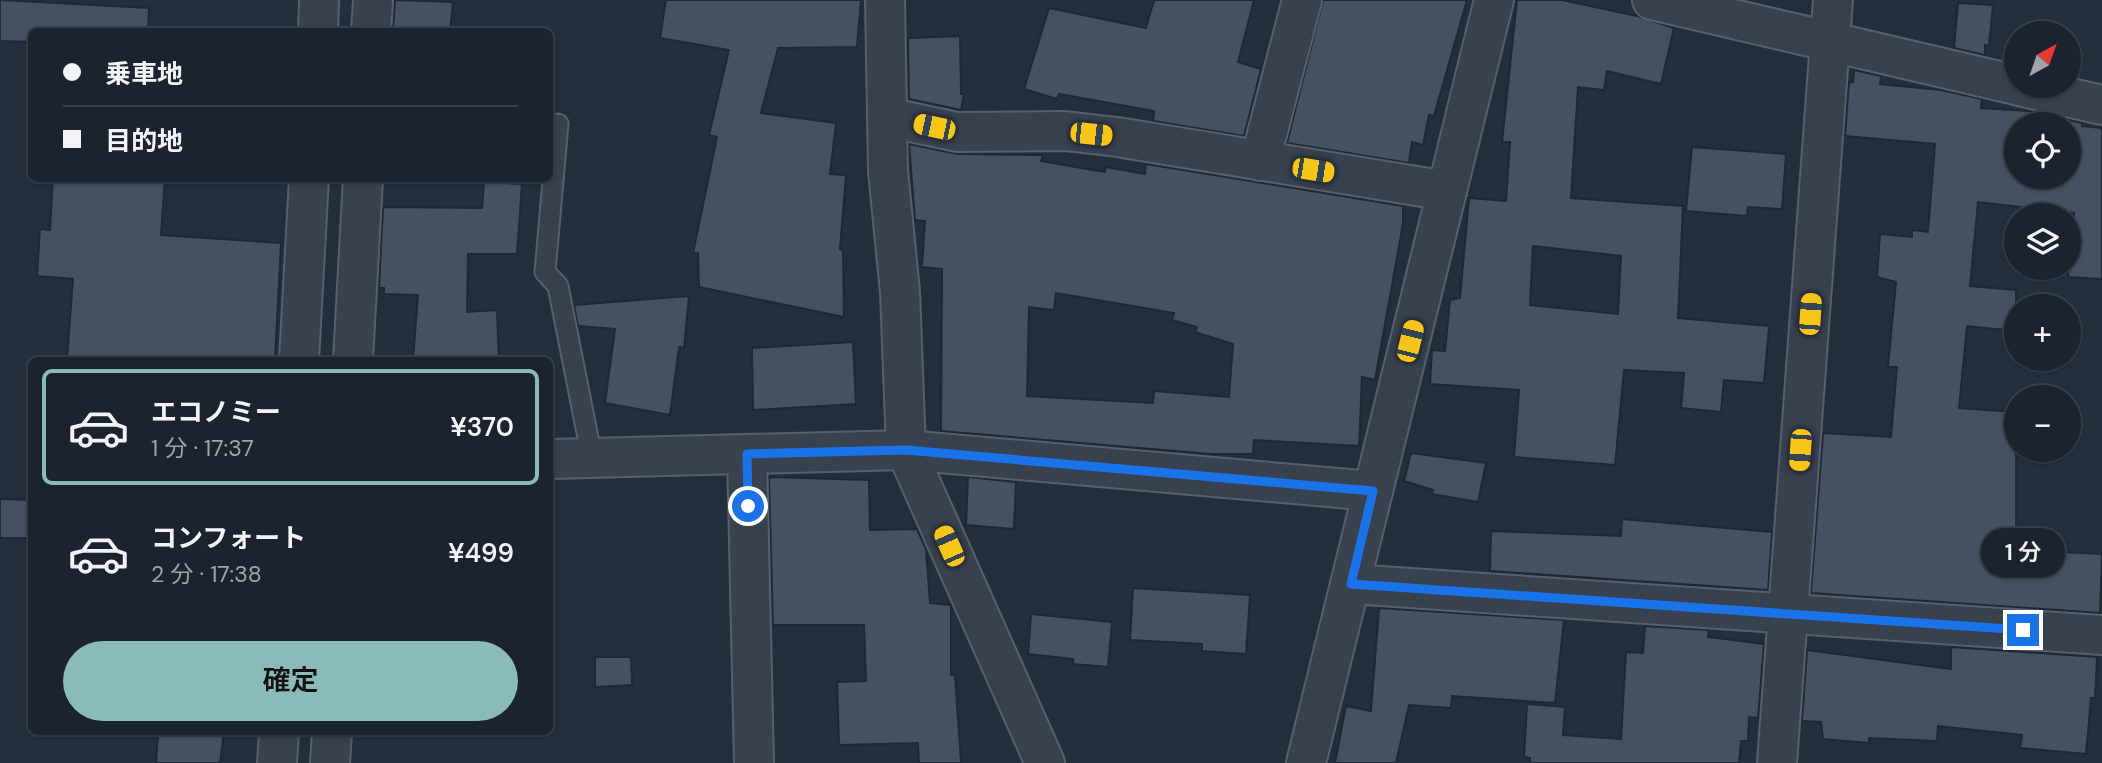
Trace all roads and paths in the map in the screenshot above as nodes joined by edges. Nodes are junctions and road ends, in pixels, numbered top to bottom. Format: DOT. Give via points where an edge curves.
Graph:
graph roads {
  1 [pos="319,0"];
  2 [pos="373,0"];
  3 [pos="885,0"];
  4 [pos="1302,0"];
  5 [pos="1494,0"];
  6 [pos="1652,0"];
  7 [pos="1833,0"];
  8 [pos="317,28"];
  9 [pos="371,28"];
  10 [pos="1829,42"];
  11 [pos="2004,82"];
  12 [pos="2073,98"];
  13 [pos="2102,105"];
  14 [pos="887,117"];
  15 [pos="558,124"];
  16 [pos="1260,161"];
  17 [pos="553,181"];
  18 [pos="309,182"];
  19 [pos="363,182"];
  20 [pos="553,182"];
  21 [pos="1447,191"];
  22 [pos="299,357"];
  23 [pos="352,357"];
  24 [pos="906,450"];
  25 [pos="747,454"];
  26 [pos="592,458"];
  27 [pos="553,459"];
  28 [pos="1373,491"];
  29 [pos="1351,584"];
  30 [pos="1788,613"];
  31 [pos="2102,635"];
  32 [pos="279,735"];
  33 [pos="332,735"];
  34 [pos="277,763"];
  35 [pos="330,763"];
  36 [pos="754,763"];
  37 [pos="1045,763"];
  38 [pos="1306,763"];
  39 [pos="1777,763"];
  1 -- 8 [label="street"];
  2 -- 9 [label="street"];
  3 -- 14 [label="street"];
  4 -- 16 [label="street"];
  5 -- 21 [label="street"];
  6 -- 10 [label="street"];
  7 -- 10 [label="street"];
  10 -- 11 [label="street"];
  10 -- 30 [label="street"];
  12 -- 13 [label="street"];
  14 -- 16 [label="street" via="957,132 1065,131 1117,136"];
  14 -- 24 [label="street"];
  15 -- 17 [label="lane"];
  16 -- 21 [label="street"];
  18 -- 22 [label="street"];
  19 -- 23 [label="street"];
  20 -- 26 [label="lane" via="545,272 558,286"];
  21 -- 28 [label="street"];
  24 -- 25 [label="street"];
  24 -- 28 [label="street"];
  24 -- 37 [label="street"];
  25 -- 26 [label="street"];
  25 -- 36 [label="street"];
  26 -- 27 [label="street"];
  28 -- 29 [label="street"];
  29 -- 30 [label="street"];
  29 -- 38 [label="street"];
  30 -- 31 [label="street"];
  30 -- 39 [label="street"];
  32 -- 34 [label="street"];
  33 -- 35 [label="street"];
}
